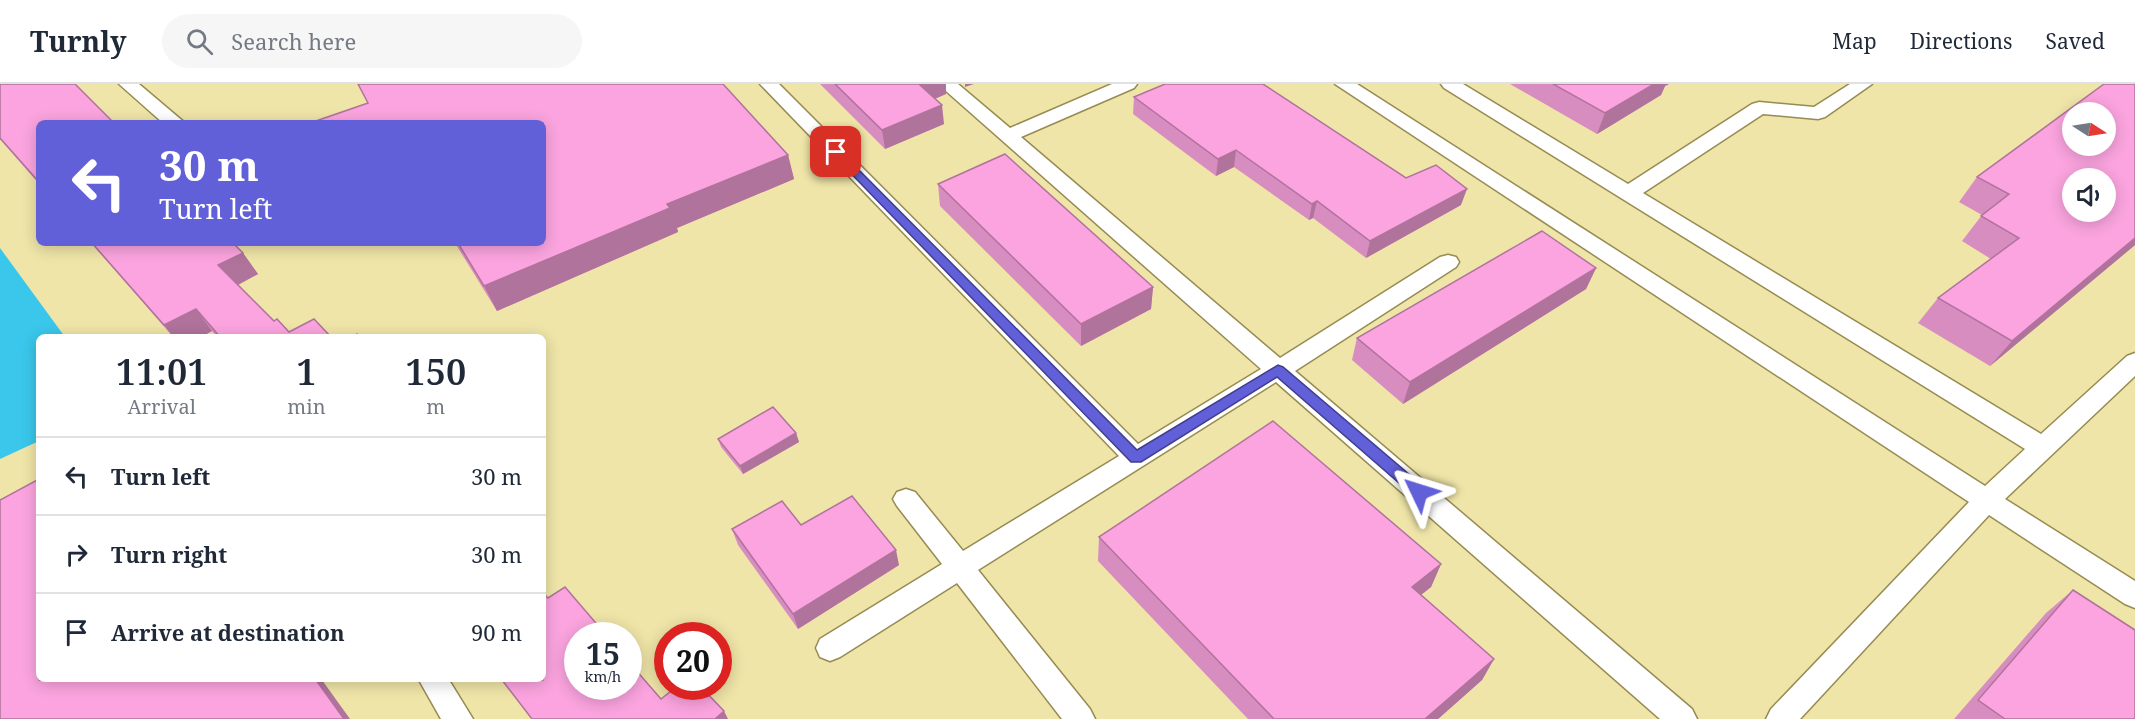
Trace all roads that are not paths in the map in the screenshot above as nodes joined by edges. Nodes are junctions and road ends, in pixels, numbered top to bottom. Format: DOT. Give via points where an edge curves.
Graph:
graph roads {
  1 [pos="128,84"];
  2 [pos="769,84"];
  3 [pos="947,84"];
  4 [pos="1128,84"];
  5 [pos="1344,84"];
  6 [pos="1450,84"];
  7 [pos="1863,84"];
  8 [pos="172,120"];
  9 [pos="1008,136"];
  10 [pos="1627,194"];
  11 [pos="1448,261"];
  12 [pos="2135,362"];
  13 [pos="1278,370"];
  14 [pos="2042,447"];
  15 [pos="1136,458"];
  16 [pos="906,498"];
  17 [pos="1988,500"];
  18 [pos="960,566"];
  19 [pos="2135,596"];
  20 [pos="830,648"];
  21 [pos="434,682"];
  22 [pos="458,719"];
  23 [pos="1080,719"];
  24 [pos="1682,719"];
  25 [pos="1781,719"];
  1 -- 8 [label="lane"];
  2 -- 15 [label="lane"];
  3 -- 9 [label="lane"];
  4 -- 9 [label="lane"];
  5 -- 17 [label="lane"];
  6 -- 10 [label="lane"];
  7 -- 10 [label="lane" via="1818,113 1758,108"];
  9 -- 13 [label="lane"];
  10 -- 14 [label="lane"];
  11 -- 13 [label="lane"];
  12 -- 14 [label="lane"];
  13 -- 15 [label="lane"];
  13 -- 24 [label="lane"];
  14 -- 17 [label="lane"];
  15 -- 18 [label="lane"];
  16 -- 18 [label="lane"];
  17 -- 19 [label="lane"];
  17 -- 25 [label="lane"];
  18 -- 20 [label="lane"];
  18 -- 23 [label="lane"];
  21 -- 22 [label="lane"];
}
